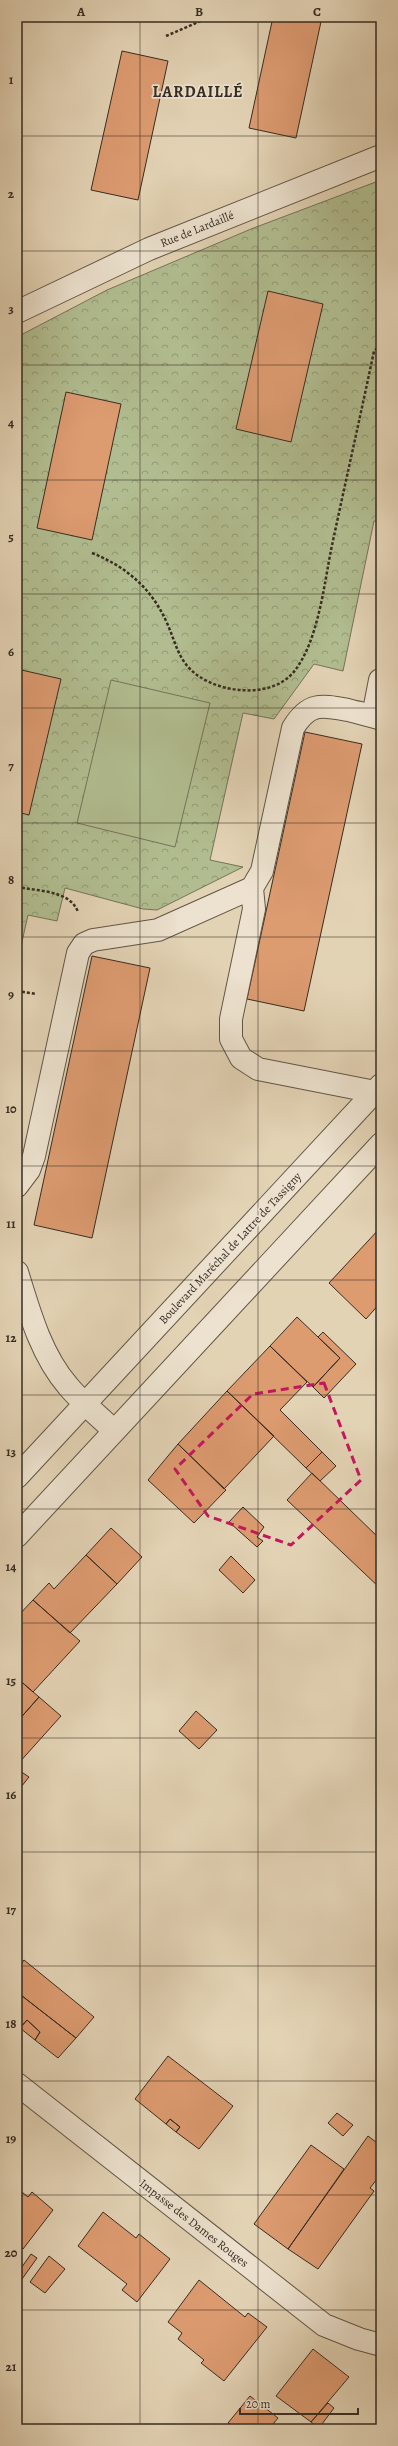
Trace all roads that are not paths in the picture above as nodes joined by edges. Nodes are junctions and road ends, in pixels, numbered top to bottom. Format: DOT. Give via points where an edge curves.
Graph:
graph roads {
  1 [pos="381,156"];
  2 [pos="17,312"];
  3 [pos="380,680"];
  4 [pos="377,717"];
  5 [pos="252,888"];
  6 [pos="378,1089"];
  7 [pos="381,1144"];
  8 [pos="17,1186"];
  9 [pos="17,1272"];
  10 [pos="86,1404"];
  11 [pos="114,1431"];
  12 [pos="17,1477"];
  13 [pos="17,1536"];
  14 [pos="17,2084"];
  15 [pos="381,2345"];
  1 -- 2 [label="street, Rue de Lardaillé" via="149,249"];
  3 -- 4 [label="street"];
  4 -- 5 [label="street" via="318,706 306,711 296,722 262,871"];
  5 -- 6 [label="street, Boulevard Maréchal de Lattre de Tassigny" via="254,909 231,1019 231,1039 240,1058 258,1069"];
  5 -- 8 [label="street" via="158,930 88,941 84,944 78,953 34,1156 29,1170"];
  6 -- 10 [label="street, Boulevard Maréchal de Lattre de Tassigny"];
  7 -- 11 [label="street"];
  9 -- 10 [label="street" via="51,1363 68,1387"];
  10 -- 11 [label="street"];
  10 -- 12 [label="street, Boulevard Maréchal de Lattre de Tassigny"];
  11 -- 13 [label="street"];
  14 -- 15 [label="street, Impasse des Dames Rouges" via="324,2324"];
}
